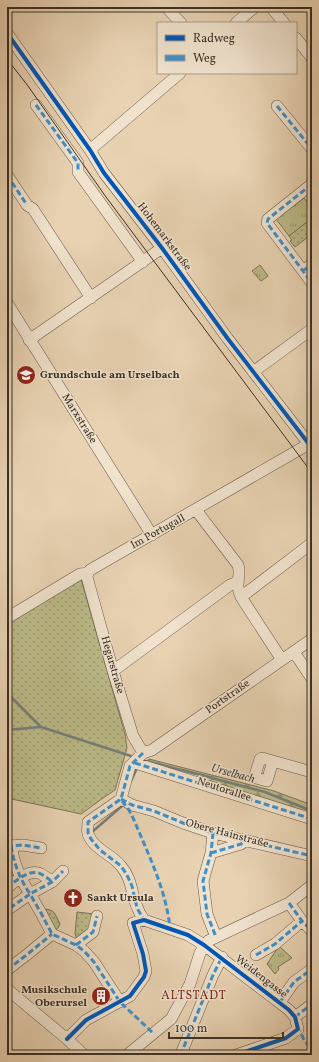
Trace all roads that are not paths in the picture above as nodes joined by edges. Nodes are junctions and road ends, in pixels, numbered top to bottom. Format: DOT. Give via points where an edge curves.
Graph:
graph roads {
  1 [pos="166,7"];
  2 [pos="255,7"];
  3 [pos="271,7"];
  4 [pos="180,22"];
  5 [pos="237,22"];
  6 [pos="283,22"];
  7 [pos="7,33"];
  8 [pos="297,39"];
  9 [pos="312,58"];
  10 [pos="179,74"];
  11 [pos="36,105"];
  12 [pos="277,106"];
  13 [pos="312,149"];
  14 [pos="90,150"];
  15 [pos="7,175"];
  16 [pos="312,184"];
  17 [pos="162,248"];
  18 [pos="143,262"];
  19 [pos="312,264"];
  20 [pos="303,271"];
  21 [pos="312,283"];
  22 [pos="91,298"];
  23 [pos="7,303"];
  24 [pos="312,329"];
  25 [pos="29,340"];
  26 [pos="253,372"];
  27 [pos="311,446"];
  28 [pos="196,510"];
  29 [pos="152,535"];
  30 [pos="312,543"];
  31 [pos="88,573"];
  32 [pos="237,582"];
  33 [pos="241,597"];
  34 [pos="7,618"];
  35 [pos="312,639"];
  36 [pos="294,652"];
  37 [pos="282,660"];
  38 [pos="113,671"];
  39 [pos="312,679"];
  40 [pos="143,753"];
  41 [pos="273,761"];
  42 [pos="135,763"];
  43 [pos="312,770"];
  44 [pos="121,799"];
  45 [pos="312,819"];
  46 [pos="213,833"];
  47 [pos="246,840"];
  48 [pos="9,844"];
  49 [pos="41,848"];
  50 [pos="211,853"];
  51 [pos="312,856"];
  52 [pos="63,871"];
  53 [pos="20,878"];
  54 [pos="52,882"];
  55 [pos="312,885"];
  56 [pos="7,888"];
  57 [pos="30,894"];
  58 [pos="289,903"];
  59 [pos="10,908"];
  60 [pos="97,916"];
  61 [pos="144,920"];
  62 [pos="302,921"];
  63 [pos="312,931"];
  64 [pos="52,934"];
  65 [pos="216,937"];
  66 [pos="76,945"];
  67 [pos="204,945"];
  68 [pos="256,954"];
  69 [pos="222,957"];
  70 [pos="312,969"];
  71 [pos="7,970"];
  72 [pos="7,989"];
  73 [pos="120,1002"];
  74 [pos="280,1002"];
  75 [pos="312,1004"];
  76 [pos="296,1017"];
  77 [pos="67,1039"];
  78 [pos="84,1055"];
  79 [pos="127,1055"];
  80 [pos="181,1055"];
  81 [pos="236,1055"];
  1 -- 4 [label="street"];
  2 -- 5 [label="street"];
  3 -- 6 [label="street"];
  7 -- 14 [label="street, Hohemarkstraße"];
  8 -- 9 [label="street"];
  10 -- 14 [label="street"];
  11 -- 18 [label="street" via="78,163 78,172"];
  12 -- 13 [label="street"];
  14 -- 17 [label="street, Hohemarkstraße" via="104,173"];
  15 -- 22 [label="street" via="27,205 33,209"];
  16 -- 20 [label="street" via="268,219 267,223"];
  17 -- 18 [label="street"];
  17 -- 26 [label="street, Hohemarkstraße"];
  18 -- 22 [label="street"];
  19 -- 20 [label="street"];
  20 -- 21 [label="street"];
  22 -- 25 [label="street"];
  23 -- 25 [label="street, Marxstraße"];
  24 -- 26 [label="street"];
  25 -- 29 [label="street, Marxstraße"];
  26 -- 27 [label="street, Hohemarkstraße"];
  27 -- 28 [label="street, Im Portugall"];
  28 -- 29 [label="street, Im Portugall"];
  28 -- 32 [label="street" via="238,564 240,571"];
  29 -- 31 [label="street, Im Portugall"];
  30 -- 33 [label="street"];
  31 -- 34 [label="street, Im Portugall" via="80,574"];
  31 -- 38 [label="street, Hegarstraße"];
  32 -- 33 [label="street"];
  32 -- 38 [label="street"];
  33 -- 37 [label="street"];
  35 -- 36 [label="street, Portstraße"];
  36 -- 37 [label="street, Portstraße"];
  36 -- 39 [label="street"];
  37 -- 40 [label="street, Portstraße" via="152,750"];
  38 -- 40 [label="street, Hegarstraße" via="133,736"];
  40 -- 42 [label="street"];
  41 -- 43 [label="street"];
  42 -- 44 [label="street" via="130,766"];
  42 -- 45 [label="street, Neutorallee"];
  44 -- 46 [label="street, Obere Hainstraße"];
  44 -- 61 [label="street" via="89,831 100,850 121,866 132,886 137,908"];
  46 -- 47 [label="street, Obere Hainstraße"];
  46 -- 50 [label="street"];
  47 -- 50 [label="street" via="241,844"];
  47 -- 51 [label="street, Obere Hainstraße"];
  48 -- 49 [label="street"];
  48 -- 53 [label="street"];
  50 -- 65 [label="street" via="203,881 207,914"];
  52 -- 54 [label="street"];
  53 -- 54 [label="street" via="39,873"];
  53 -- 56 [label="street"];
  53 -- 57 [label="street"];
  54 -- 57 [label="street"];
  55 -- 58 [label="street"];
  57 -- 59 [label="street"];
  57 -- 64 [label="street"];
  58 -- 62 [label="street"];
  58 -- 65 [label="street"];
  60 -- 66 [label="street" via="93,932"];
  61 -- 67 [label="street, Weidengasse" via="188,935"];
  61 -- 73 [label="street" via="133,923 146,971 130,996"];
  62 -- 63 [label="street"];
  62 -- 68 [label="street" via="275,944"];
  64 -- 66 [label="street"];
  64 -- 71 [label="street"];
  65 -- 67 [label="street"];
  66 -- 73 [label="street" via="94,962"];
  67 -- 69 [label="street, Weidengasse"];
  67 -- 79 [label="street" via="184,998 171,1019"];
  69 -- 74 [label="street, Weidengasse"];
  69 -- 80 [label="street"];
  70 -- 74 [label="street, Weidengasse" via="294,982"];
  72 -- 77 [label="street"];
  73 -- 77 [label="street" via="86,1020"];
  74 -- 76 [label="street, Weidengasse"];
  75 -- 76 [label="street"];
  76 -- 81 [label="street" via="298,1029 286,1038"];
  77 -- 78 [label="street"];
}
